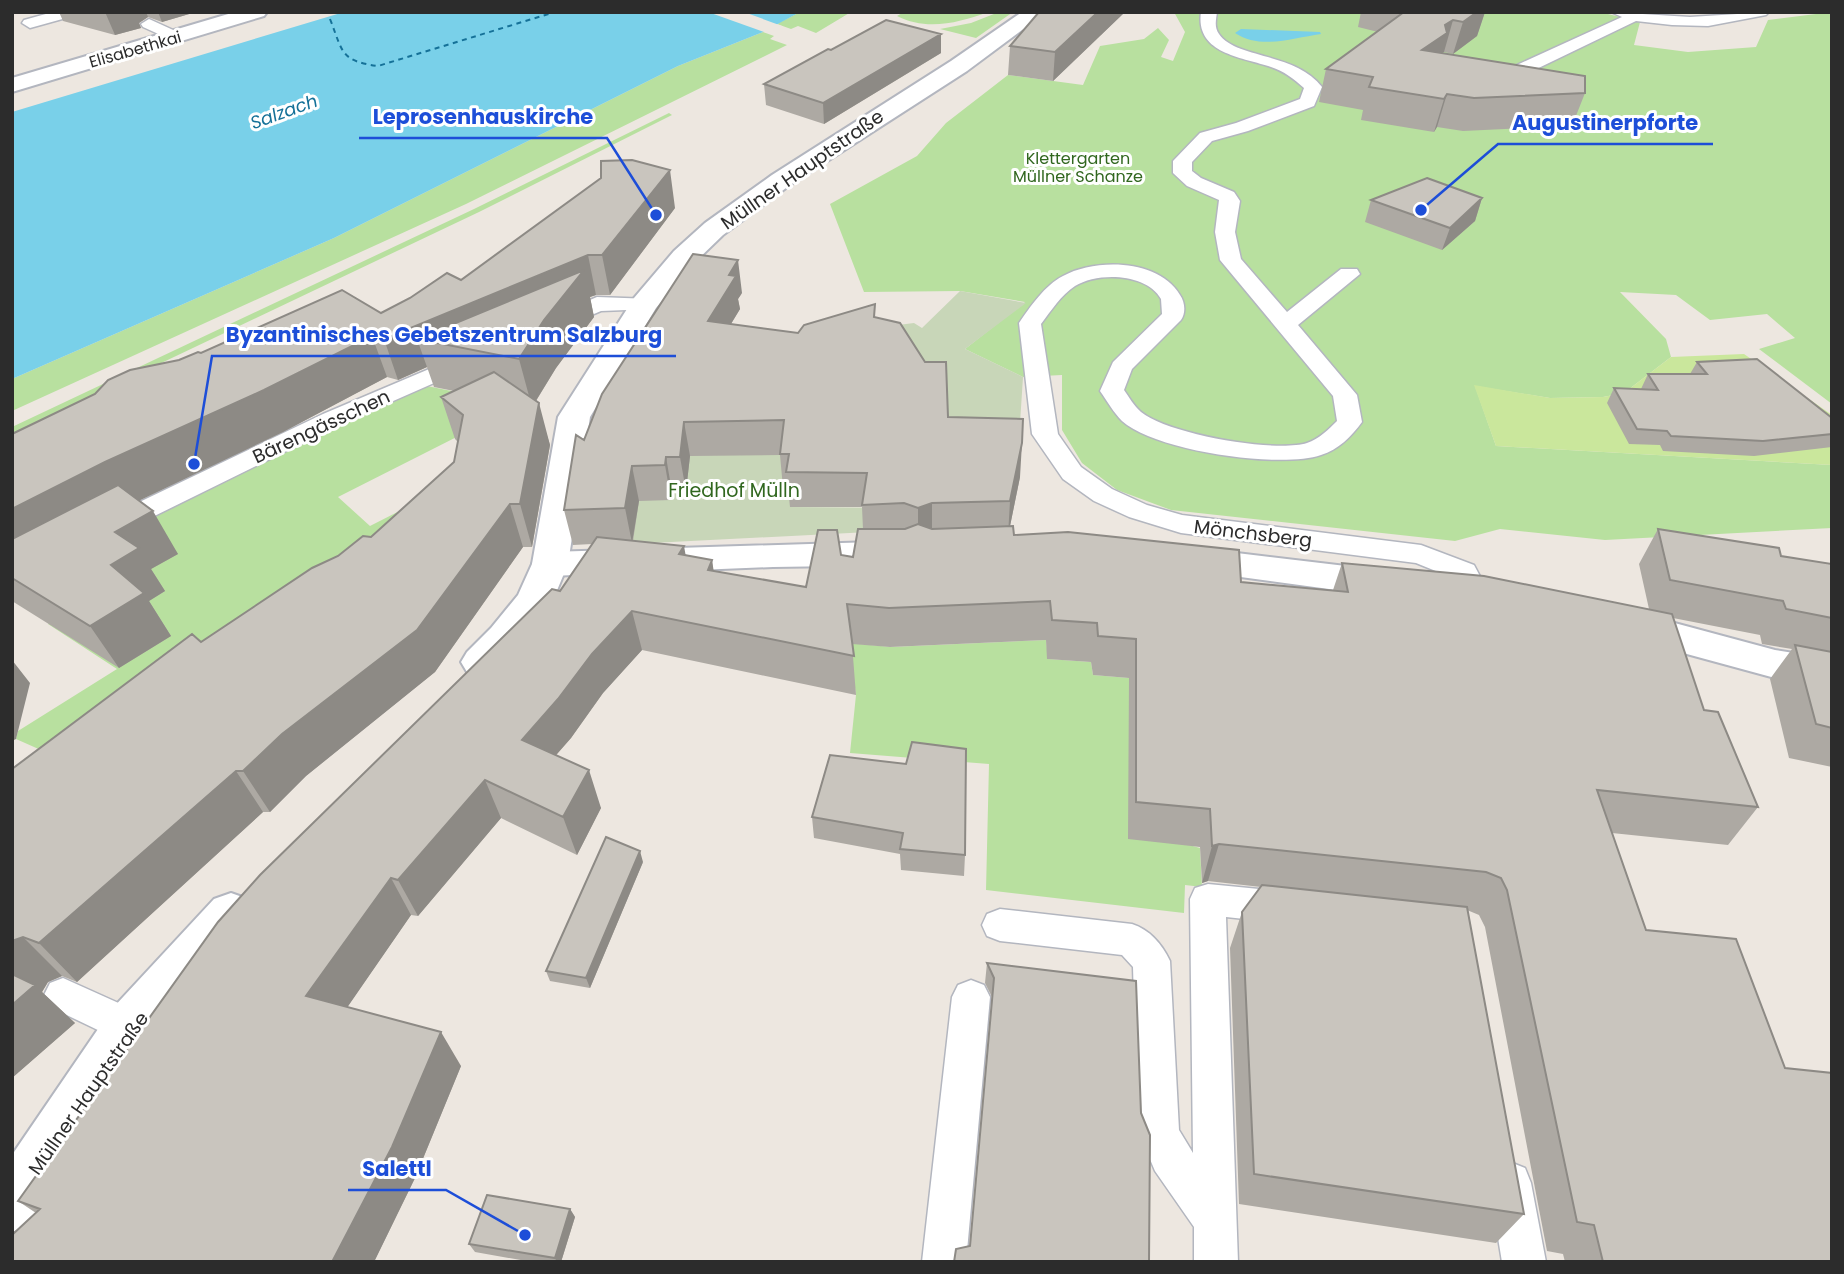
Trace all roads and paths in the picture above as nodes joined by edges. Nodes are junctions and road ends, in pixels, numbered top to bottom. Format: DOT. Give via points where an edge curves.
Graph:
graph roads {
  1 [pos="257,12"];
  2 [pos="1036,12"];
  3 [pos="1209,12"];
  4 [pos="1761,12"];
  5 [pos="1625,14"];
  6 [pos="61,15"];
  7 [pos="30,23"];
  8 [pos="149,24"];
  9 [pos="176,37"];
  10 [pos="1493,69"];
  11 [pos="1514,73"];
  12 [pos="12,86"];
  13 [pos="1505,89"];
  14 [pos="1349,274"];
  15 [pos="644,304"];
  16 [pos="1286,323"];
  17 [pos="528,336"];
  18 [pos="490,350"];
  19 [pos="93,537"];
  20 [pos="905,553"];
  21 [pos="1153,555"];
  22 [pos="550,564"];
  23 [pos="1476,595"];
  24 [pos="1515,601"];
  25 [pos="1591,614"];
  26 [pos="1832,674"];
  27 [pos="456,687"];
  28 [pos="260,882"];
  29 [pos="1329,912"];
  30 [pos="1000,925"];
  31 [pos="63,995"];
  32 [pos="971,996"];
  33 [pos="129,1027"];
  34 [pos="1505,1155"];
  35 [pos="12,1204"];
  36 [pos="1214,1219"];
  37 [pos="944,1262"];
  38 [pos="1216,1262"];
  39 [pos="1524,1262"];
  1 -- 9 [label="street, Elisabethkai"];
  2 -- 15 [label="street, Müllner Hauptstraße" via="714,229"];
  3 -- 16 [label="lane" via="1206,21 1213,39 1234,52 1289,69 1313,87 1307,102 1206,137 1182,162 1183,173 1194,182 1230,201 1224,232 1231,260"];
  4 -- 5 [label="lane" via="1718,21 1674,22"];
  5 -- 11 [label="lane" via="1629,20"];
  6 -- 7 [label="lane"];
  8 -- 9 [label="lane"];
  9 -- 12 [label="street, Elisabethkai"];
  10 -- 11 [label="lane"];
  11 -- 13 [label="lane" via="1526,82 1524,86"];
  14 -- 16 [label="lane"];
  15 -- 17 [label="lane" via="597,304"];
  15 -- 22 [label="street, Müllner Hauptstraße" via="574,417"];
  16 -- 23 [label="lane, Mönchsberg" via="1345,395 1350,422 1333,440 1308,451 1271,454 1175,437 1133,418 1112,391 1121,367 1173,316 1172,297 1156,281 1124,271 1091,273 1068,282 1030,323 1045,434 1072,473 1103,495 1138,511 1181,524 1421,554 1464,572"];
  18 -- 19 [label="lane, Bärengässchen" via="332,419"];
  20 -- 22 [label="street"];
  21 -- 23 [label="street"];
  22 -- 27 [label="street, Müllner Hauptstraße" via="534,600 505,638"];
  23 -- 24 [label="street"];
  25 -- 26 [label="street" via="1775,664"];
  28 -- 33 [label="street, Müllner Hauptstraße"];
  29 -- 36 [label="lane" via="1208,899"];
  30 -- 36 [label="lane" via="1132,940 1151,961 1159,1130 1170,1156"];
  31 -- 33 [label="lane"];
  32 -- 37 [label="lane"];
  33 -- 35 [label="street, Müllner Hauptstraße"];
  34 -- 39 [label="lane"];
  36 -- 38 [label="lane"];
}
